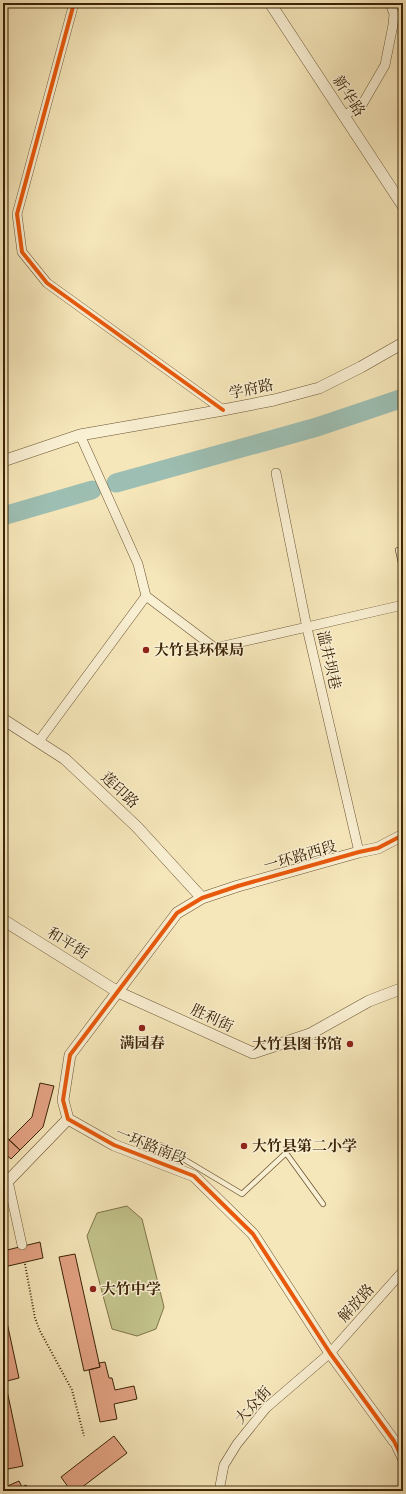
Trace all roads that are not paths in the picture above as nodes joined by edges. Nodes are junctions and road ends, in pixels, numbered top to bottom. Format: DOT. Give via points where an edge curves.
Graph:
graph roads {
  1 [pos="74,3"];
  2 [pos="270,3"];
  3 [pos="390,3"];
  4 [pos="403,23"];
  5 [pos="393,25"];
  6 [pos="344,116"];
  7 [pos="403,206"];
  8 [pos="403,343"];
  9 [pos="223,410"];
  10 [pos="80,435"];
  11 [pos="3,461"];
  12 [pos="276,473"];
  13 [pos="398,550"];
  14 [pos="403,571"];
  15 [pos="146,596"];
  16 [pos="403,605"];
  17 [pos="307,628"];
  18 [pos="3,719"];
  19 [pos="39,741"];
  20 [pos="403,835"];
  21 [pos="359,852"];
  22 [pos="202,898"];
  23 [pos="3,920"];
  24 [pos="403,988"];
  25 [pos="118,992"];
  26 [pos="68,1119"];
  27 [pos="156,1161"];
  28 [pos="6,1182"];
  29 [pos="322,1204"];
  30 [pos="22,1245"];
  31 [pos="403,1271"];
  32 [pos="330,1353"];
  33 [pos="398,1444"];
  34 [pos="403,1460"];
  35 [pos="219,1491"];
  1 -- 9 [label="street" via="17,214 22,252 47,283"];
  2 -- 6 [label="street, 新华路"];
  3 -- 5 [label="street" via="394,14"];
  4 -- 5 [label="street"];
  5 -- 6 [label="street" via="386,65 363,103"];
  6 -- 7 [label="street, 新华路"];
  8 -- 9 [label="street, 学府路" via="319,388"];
  9 -- 10 [label="street, 学府路"];
  10 -- 11 [label="street, 学府路"];
  10 -- 15 [label="street" via="138,564"];
  12 -- 17 [label="street, 滥井坝巷"];
  13 -- 14 [label="lane"];
  15 -- 17 [label="street" via="215,648"];
  15 -- 19 [label="street"];
  16 -- 17 [label="street"];
  17 -- 21 [label="street, 滥井坝巷"];
  18 -- 19 [label="street, 莲印路"];
  19 -- 22 [label="street, 莲印路" via="65,759 132,822"];
  20 -- 21 [label="street, 一环路西段" via="378,848"];
  21 -- 22 [label="street, 一环路西段"];
  22 -- 25 [label="street" via="177,913"];
  23 -- 25 [label="street, 和平街"];
  24 -- 25 [label="street, 胜利街" via="369,1001 310,1034 253,1053"];
  25 -- 26 [label="street" via="70,1055 63,1100"];
  26 -- 27 [label="street, 一环路南段" via="114,1145"];
  26 -- 28 [label="street"];
  27 -- 29 [label="lane" via="160,1145 242,1194 286,1153"];
  27 -- 32 [label="street, 一环路南段" via="194,1176 253,1234"];
  28 -- 30 [label="street"];
  31 -- 32 [label="street, 解放路"];
  32 -- 33 [label="street, 一环路南段"];
  32 -- 35 [label="street, 大众街" via="266,1408 237,1444 224,1465"];
  33 -- 34 [label="street"];
}
